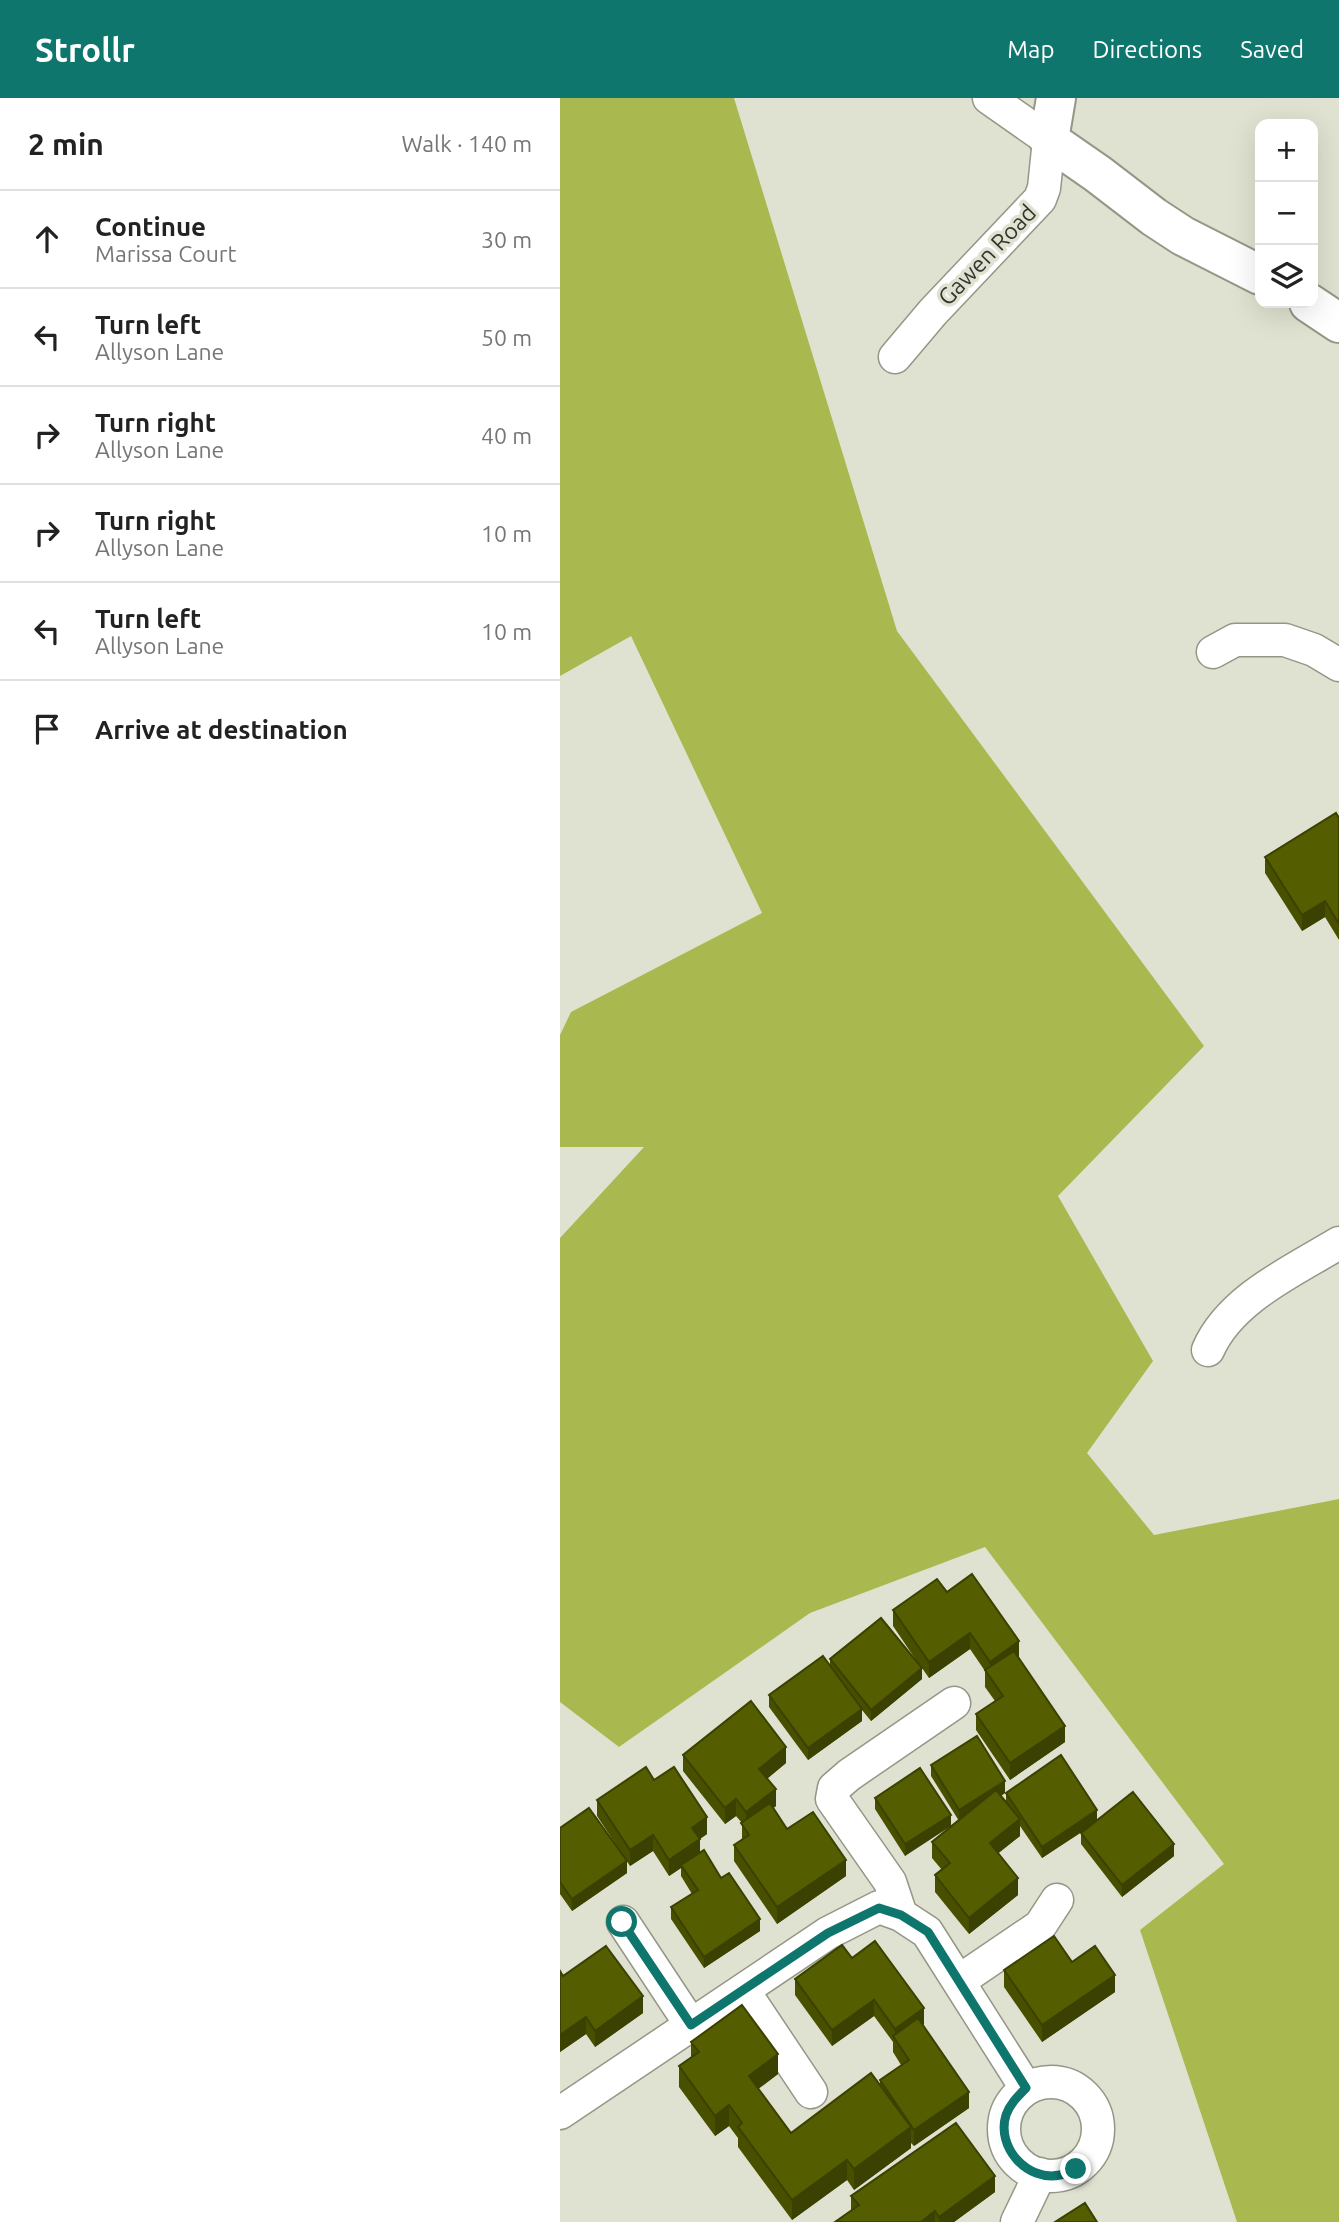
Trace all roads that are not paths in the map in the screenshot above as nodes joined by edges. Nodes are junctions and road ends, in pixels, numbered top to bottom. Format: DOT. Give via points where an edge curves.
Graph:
graph roads {
  1 [pos="989,98"];
  2 [pos="1056,98"];
  3 [pos="1049,140"];
  4 [pos="1255,272"];
  5 [pos="1316,308"];
  6 [pos="1339,323"];
  7 [pos="895,357"];
  8 [pos="1213,652"];
  9 [pos="1339,665"];
  10 [pos="1339,1243"];
  11 [pos="1208,1350"];
  12 [pos="954,1703"];
  13 [pos="1056,1900"];
  14 [pos="901,1915"];
  15 [pos="622,1922"];
  16 [pos="959,1981"];
  17 [pos="743,1990"];
  18 [pos="691,2025"];
  19 [pos="1026,2088"];
  20 [pos="811,2092"];
  21 [pos="560,2113"];
  22 [pos="1040,2175"];
  23 [pos="1017,2222"];
  1 -- 3 [label="street"];
  2 -- 3 [label="street"];
  3 -- 4 [label="street" via="1174,229"];
  3 -- 7 [label="street, Gawen Road" via="1040,199"];
  5 -- 6 [label="street"];
  8 -- 9 [label="street" via="1235,640 1285,640"];
  10 -- 11 [label="street" via="1250,1298 1229,1316"];
  12 -- 14 [label="street" via="834,1788 832,1799 890,1882"];
  13 -- 16 [label="street" via="1040,1926"];
  14 -- 16 [label="street" via="928,1932"];
  14 -- 17 [label="street" via="879,1908 828,1933"];
  15 -- 18 [label="street"];
  16 -- 19 [label="street"];
  17 -- 18 [label="street"];
  17 -- 20 [label="street"];
  18 -- 21 [label="street"];
  19 -- 22 [label="street" via="1005,2118 1005,2136 1011,2154"];
  19 -- 22 [label="street" via="1062,2082 1085,2097 1098,2121 1090,2156 1076,2169"];
  22 -- 23 [label="street"];
}
